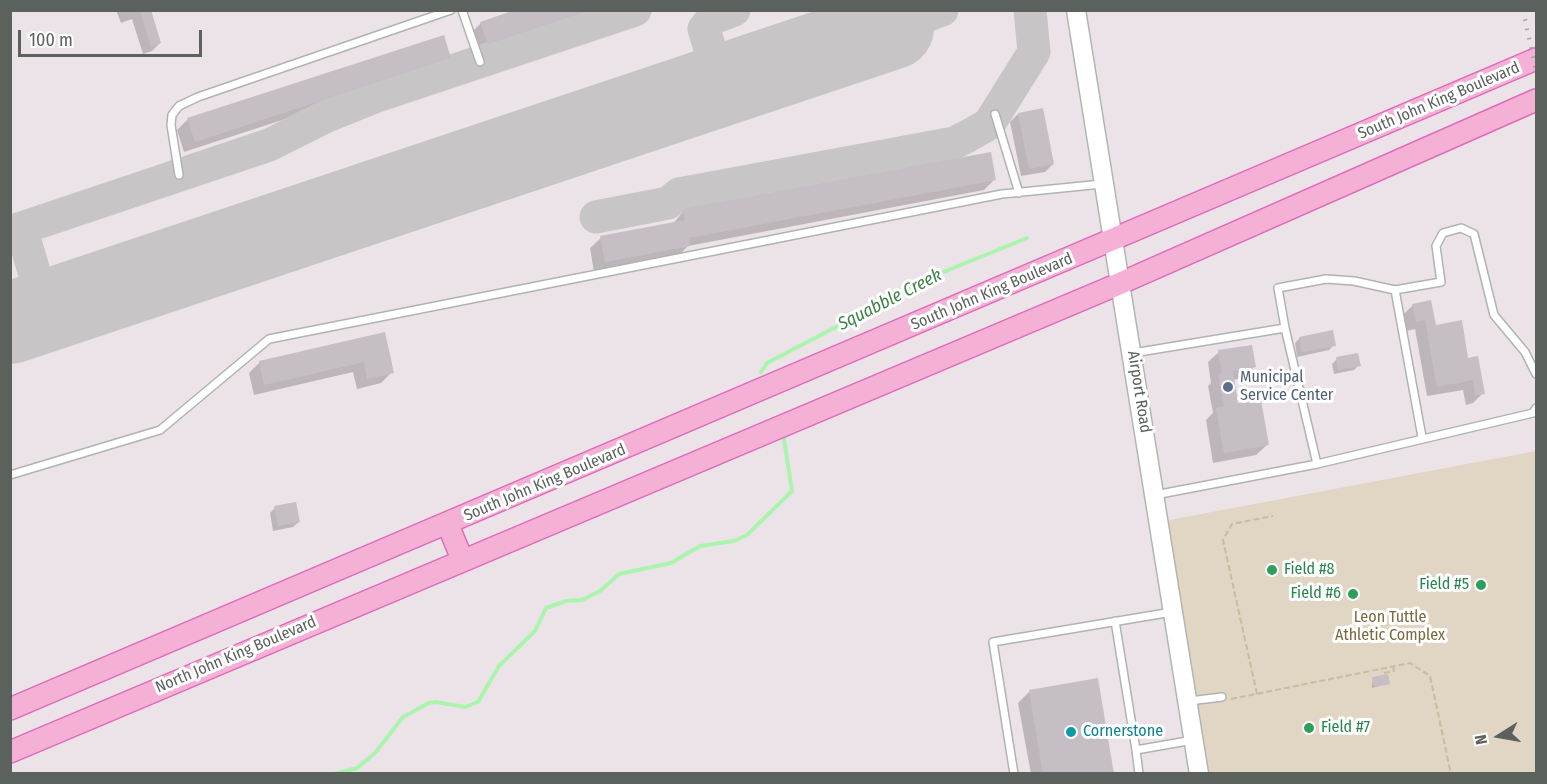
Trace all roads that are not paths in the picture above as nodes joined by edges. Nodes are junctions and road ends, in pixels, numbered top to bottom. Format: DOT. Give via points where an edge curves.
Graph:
graph roads {
  1 [pos="451,10"];
  2 [pos="462,10"];
  3 [pos="1077,10"];
  4 [pos="1536,59"];
  5 [pos="480,62"];
  6 [pos="1536,100"];
  7 [pos="995,114"];
  8 [pos="179,175"];
  9 [pos="1104,184"];
  10 [pos="1019,193"];
  11 [pos="1113,240"];
  12 [pos="1120,283"];
  13 [pos="1395,290"];
  14 [pos="1285,328"];
  15 [pos="1133,353"];
  16 [pos="1536,374"];
  17 [pos="1536,408"];
  18 [pos="1422,437"];
  19 [pos="1317,464"];
  20 [pos="10,475"];
  21 [pos="1155,495"];
  22 [pos="448,525"];
  23 [pos="462,559"];
  24 [pos="1173,611"];
  25 [pos="1115,621"];
  26 [pos="1222,698"];
  27 [pos="1187,702"];
  28 [pos="10,709"];
  29 [pos="1193,740"];
  30 [pos="1136,750"];
  31 [pos="10,752"];
  32 [pos="1014,774"];
  33 [pos="1139,774"];
  34 [pos="1198,774"];
  1 -- 8 [label="lane" via="179,106 171,125"];
  2 -- 5 [label="lane"];
  3 -- 9 [label="street, Airport Road"];
  4 -- 11 [label="main road, South John King Boulevard"];
  6 -- 12 [label="main road"];
  7 -- 10 [label="lane"];
  9 -- 10 [label="lane"];
  9 -- 11 [label="street, Airport Road"];
  10 -- 20 [label="lane" via="269,339 160,430"];
  11 -- 12 [label="street, Airport Road"];
  11 -- 22 [label="main road, South John King Boulevard"];
  12 -- 15 [label="street, Airport Road"];
  12 -- 23 [label="main road"];
  13 -- 14 [label="lane" via="1326,279 1278,288"];
  13 -- 16 [label="lane" via="1441,282 1436,246 1443,233 1461,228 1474,234 1494,315 1525,352"];
  13 -- 18 [label="lane"];
  14 -- 15 [label="lane"];
  14 -- 19 [label="lane"];
  15 -- 21 [label="street, Airport Road"];
  17 -- 18 [label="lane" via="1533,413"];
  18 -- 19 [label="lane"];
  19 -- 21 [label="lane"];
  21 -- 24 [label="street, Airport Road"];
  22 -- 23 [label="main road"];
  22 -- 28 [label="main road"];
  23 -- 31 [label="main road, North John King Boulevard"];
  24 -- 25 [label="lane"];
  24 -- 27 [label="street, Airport Road"];
  25 -- 30 [label="lane"];
  25 -- 32 [label="lane" via="993,642"];
  26 -- 27 [label="lane"];
  27 -- 29 [label="street, Airport Road"];
  29 -- 30 [label="lane"];
  29 -- 34 [label="street, Airport Road"];
  30 -- 33 [label="lane"];
}
